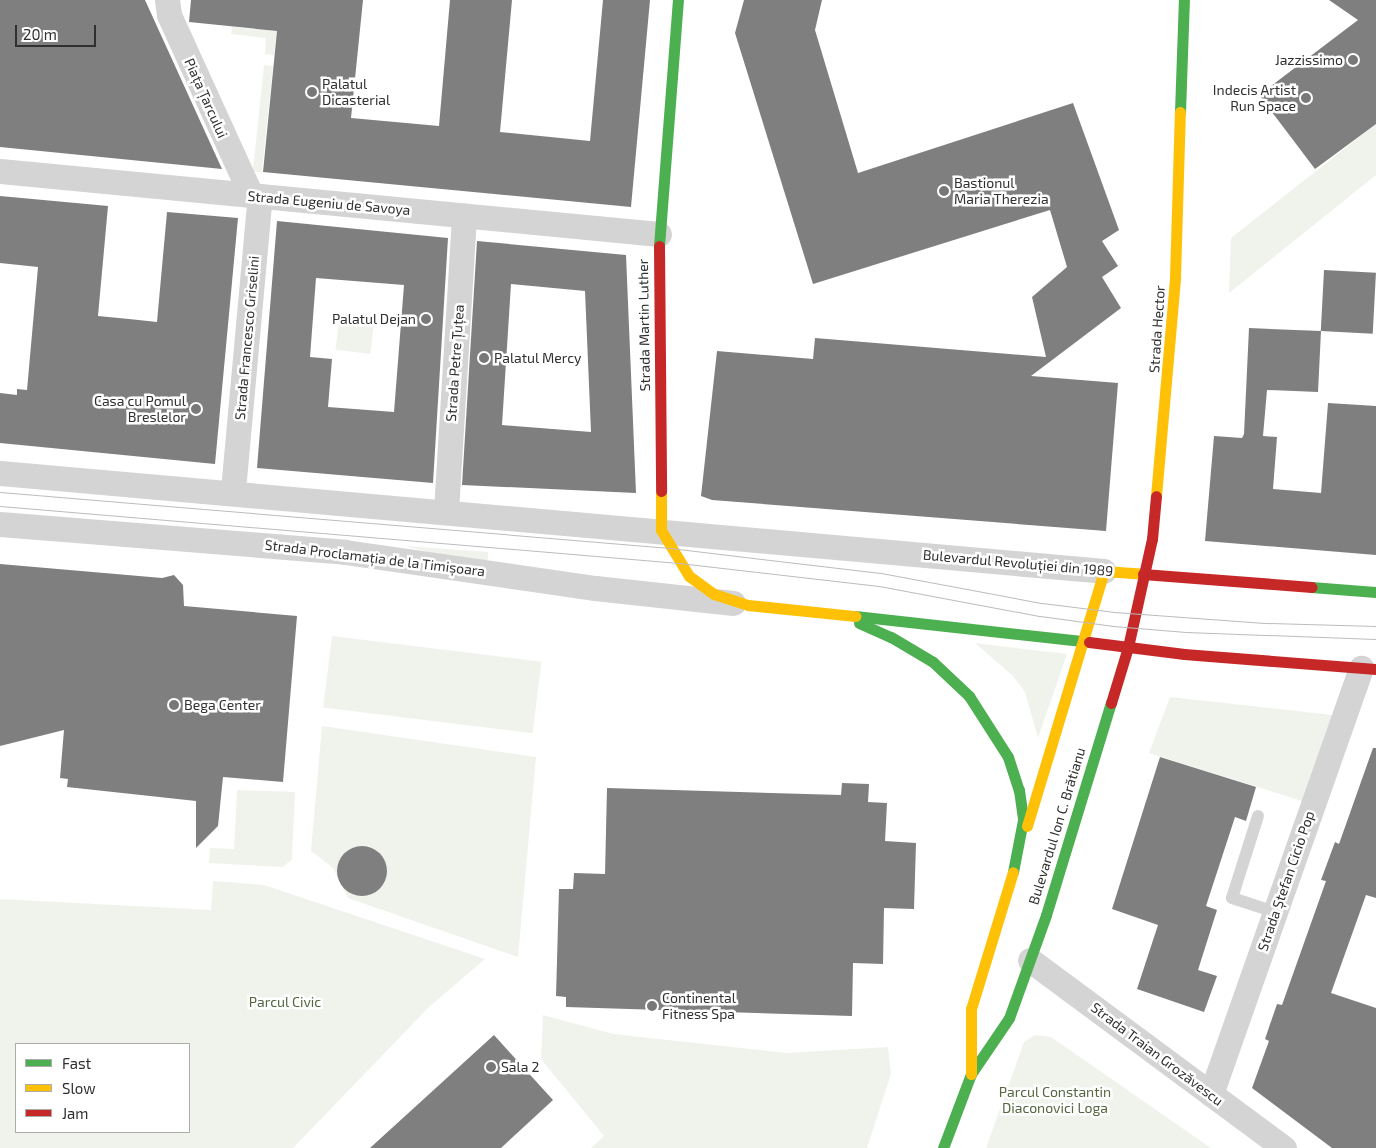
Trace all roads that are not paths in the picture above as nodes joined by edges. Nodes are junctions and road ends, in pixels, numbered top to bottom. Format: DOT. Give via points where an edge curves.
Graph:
graph roads {
  1 [pos="167,0"];
  2 [pos="678,0"];
  3 [pos="1184,0"];
  4 [pos="1170,9"];
  5 [pos="1197,9"];
  6 [pos="1179,83"];
  7 [pos="0,171"];
  8 [pos="255,196"];
  9 [pos="464,216"];
  10 [pos="659,234"];
  11 [pos="0,473"];
  12 [pos="234,479"];
  13 [pos="446,511"];
  14 [pos="0,524"];
  15 [pos="661,530"];
  16 [pos="1104,571"];
  17 [pos="1144,575"];
  18 [pos="1376,592"];
  19 [pos="748,605"];
  20 [pos="801,610"];
  21 [pos="1084,642"];
  22 [pos="1128,647"];
  23 [pos="1369,668"];
  24 [pos="1258,816"];
  25 [pos="1019,852"];
  26 [pos="1275,912"];
  27 [pos="1030,960"];
  28 [pos="971,1074"];
  29 [pos="1211,1094"];
  30 [pos="944,1148"];
  31 [pos="1284,1148"];
  1 -- 8 [label="street, Piața Țarcului" via="171,21"];
  2 -- 10 [label="main road, Strada Martin Luther"];
  3 -- 6 [label="main road, Strada Hector"];
  4 -- 6 [label="main road, Strada Hector"];
  5 -- 6 [label="main road, Strada Hector"];
  6 -- 17 [label="main road, Strada Hector" via="1178,237 1171,351 1160,481"];
  7 -- 8 [label="street, Strada Eugeniu de Savoya"];
  8 -- 9 [label="street, Strada Eugeniu de Savoya"];
  8 -- 12 [label="street, Strada Francesco Griselini"];
  9 -- 10 [label="street, Strada Eugeniu de Savoya"];
  9 -- 13 [label="street, Strada Petre Țuțea"];
  10 -- 15 [label="main road, Strada Martin Luther"];
  11 -- 13 [label="street"];
  13 -- 15 [label="street"];
  14 -- 19 [label="street, Strada Proclamația de la Timișoara" via="345,552 595,588"];
  15 -- 16 [label="street, Bulevardul Revoluției din 1989"];
  15 -- 19 [label="main road, Strada Martin Luther" via="679,562 694,580 714,594"];
  16 -- 17 [label="main road, Bulevardul Revoluției din 1989"];
  16 -- 21 [label="main road, Bulevardul Ion C. Brătianu"];
  17 -- 18 [label="main road, Bulevardul Revoluției din 1989"];
  17 -- 22 [label="main road, Bulevardul Ion C. Brătianu"];
  19 -- 20 [label="main road"];
  20 -- 21 [label="main road"];
  20 -- 25 [label="main road, Bulevardul Ion C. Brătianu" via="858,623 891,637 933,662 969,696 996,734 1016,782 1023,820"];
  21 -- 22 [label="main road"];
  21 -- 25 [label="main road, Bulevardul Ion C. Brătianu"];
  22 -- 23 [label="main road"];
  22 -- 27 [label="main road, Bulevardul Ion C. Brătianu"];
  23 -- 26 [label="street, Strada Ștefan Cicio Pop"];
  24 -- 26 [label="lane" via="1232,898"];
  25 -- 28 [label="main road, Bulevardul Ion C. Brătianu" via="971,1009"];
  26 -- 29 [label="street, Strada Ștefan Cicio Pop"];
  27 -- 28 [label="main road, Bulevardul Ion C. Brătianu" via="1009,1018"];
  27 -- 29 [label="street, Strada Traian Grozăvescu"];
  28 -- 30 [label="main road, Bulevardul Ion C. Brătianu"];
  29 -- 31 [label="street, Strada Traian Grozăvescu"];
}
